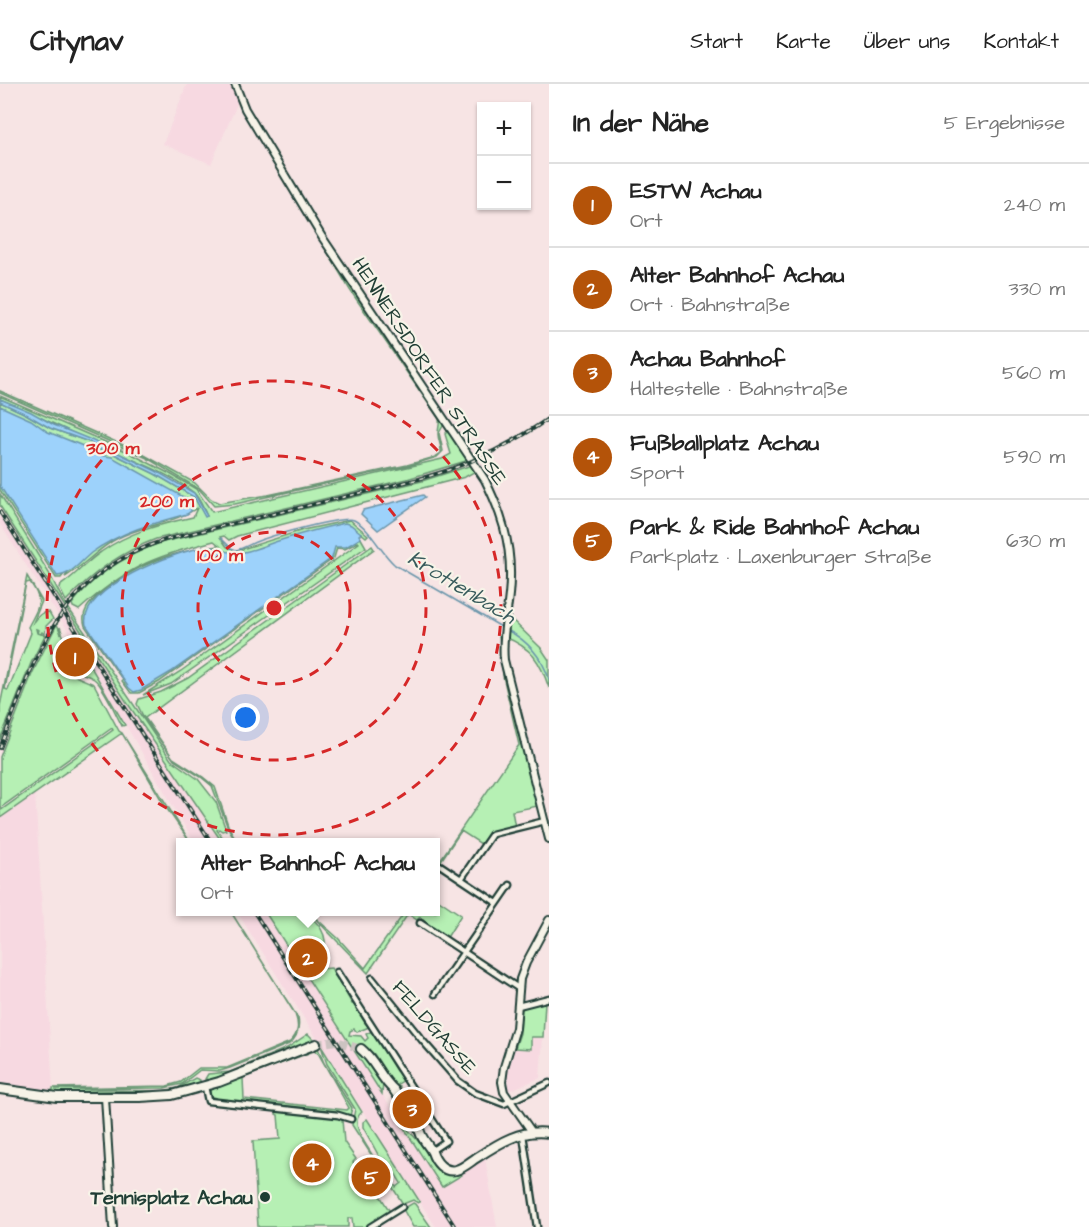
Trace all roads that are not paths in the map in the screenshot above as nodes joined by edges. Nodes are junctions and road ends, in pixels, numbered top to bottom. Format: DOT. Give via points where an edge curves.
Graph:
graph roads {
  1 [pos="235,84"];
  2 [pos="546,821"];
  3 [pos="549,839"];
  4 [pos="440,865"];
  5 [pos="461,879"];
  6 [pos="510,885"];
  7 [pos="497,903"];
  8 [pos="549,920"];
  9 [pos="420,923"];
  10 [pos="463,952"];
  11 [pos="337,972"];
  12 [pos="372,978"];
  13 [pos="518,988"];
  14 [pos="435,994"];
  15 [pos="549,998"];
  16 [pos="518,1006"];
  17 [pos="316,1044"];
  18 [pos="361,1048"];
  19 [pos="549,1083"];
  20 [pos="205,1087"];
  21 [pos="0,1089"];
  22 [pos="105,1097"];
  23 [pos="510,1101"];
  24 [pos="351,1119"];
  25 [pos="532,1132"];
  26 [pos="549,1133"];
  27 [pos="523,1134"];
  28 [pos="432,1152"];
  29 [pos="402,1207"];
  30 [pos="113,1227"];
  31 [pos="370,1227"];
  32 [pos="537,1227"];
  1 -- 2 [label="street, HENNERSDORFER STRASSE" via="245,109 322,237 469,457 499,509 507,536 510,578 504,660"];
  2 -- 3 [label="street, HENNERSDORFER STRASSE"];
  2 -- 5 [label="street" via="492,834"];
  4 -- 5 [label="street"];
  5 -- 7 [label="street"];
  6 -- 7 [label="street"];
  7 -- 10 [label="street"];
  8 -- 13 [label="street" via="526,963"];
  9 -- 10 [label="street"];
  10 -- 13 [label="street"];
  10 -- 14 [label="street"];
  11 -- 28 [label="street" via="446,1141"];
  12 -- 23 [label="street, FELDGASSE" via="458,1081 483,1097 504,1104"];
  13 -- 16 [label="street"];
  15 -- 16 [label="street"];
  16 -- 23 [label="street" via="502,1082"];
  17 -- 20 [label="main road"];
  18 -- 28 [label="main road" via="394,1089"];
  19 -- 23 [label="street"];
  20 -- 22 [label="main road" via="167,1096"];
  20 -- 24 [label="street" via="208,1101"];
  21 -- 22 [label="main road" via="51,1096"];
  22 -- 30 [label="street"];
  23 -- 25 [label="street"];
  25 -- 26 [label="main road"];
  25 -- 27 [label="main road"];
  27 -- 28 [label="main road" via="461,1166 446,1163"];
  27 -- 32 [label="street"];
  29 -- 31 [label="street"];
}
